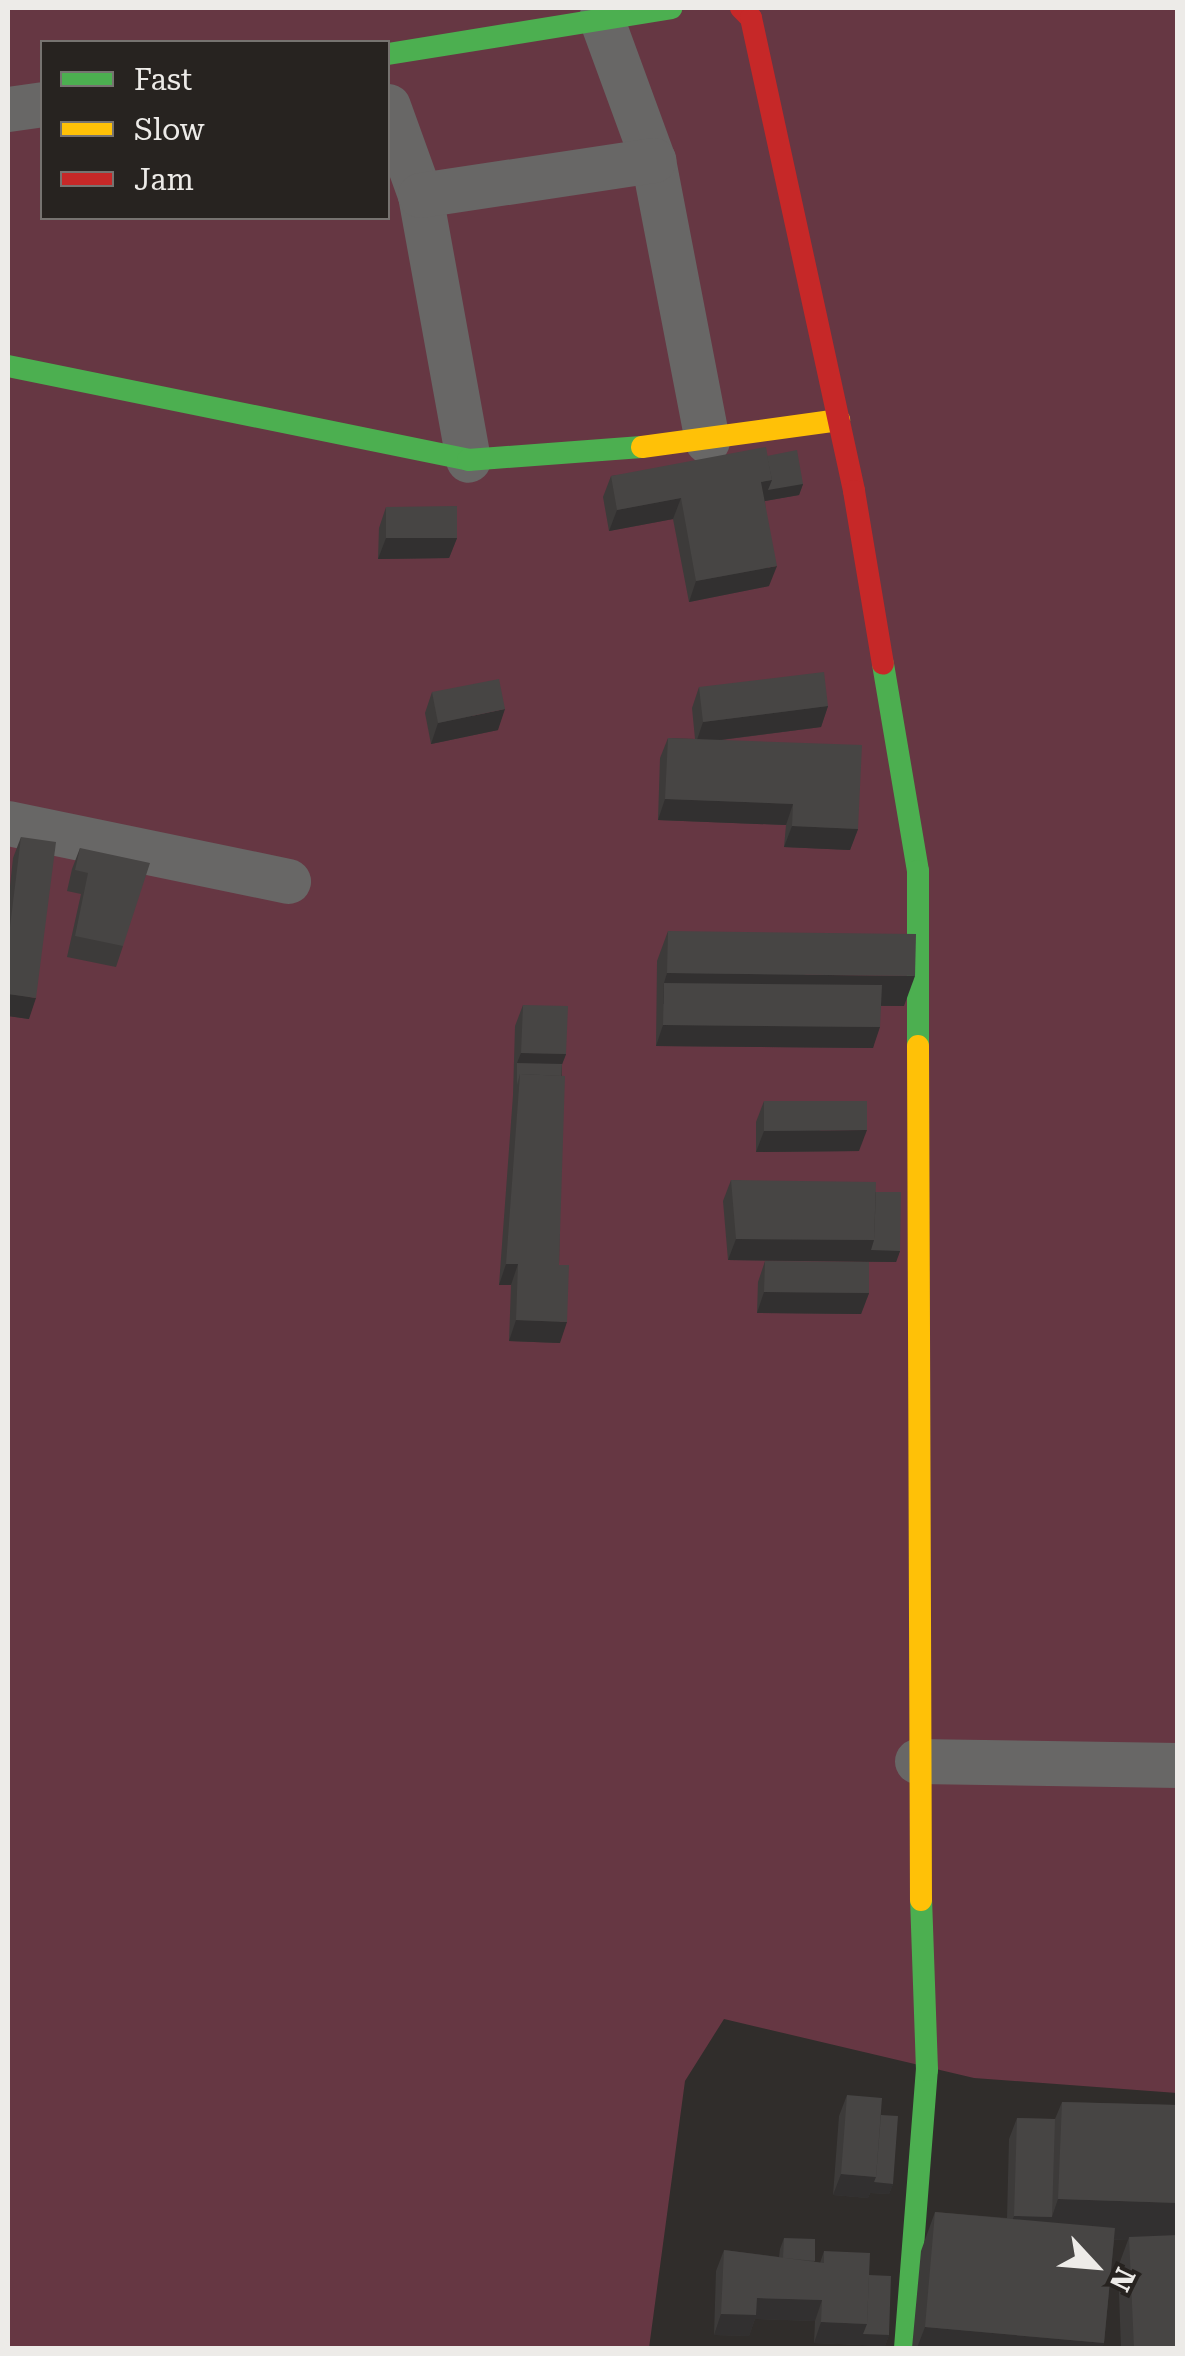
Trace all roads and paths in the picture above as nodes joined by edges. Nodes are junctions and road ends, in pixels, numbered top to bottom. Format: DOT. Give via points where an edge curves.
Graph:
graph roads {
  1 [pos="671,8"];
  2 [pos="741,8"];
  3 [pos="600,18"];
  4 [pos="390,54"];
  5 [pos="40,104"];
  6 [pos="8,110"];
  7 [pos="390,112"];
  8 [pos="654,160"];
  9 [pos="420,195"];
  10 [pos="8,366"];
  11 [pos="838,420"];
  12 [pos="707,441"];
  13 [pos="468,460"];
  14 [pos="8,823"];
  15 [pos="288,881"];
  16 [pos="917,1761"];
  17 [pos="1178,1765"];
  18 [pos="905,2348"];
  1 -- 3 [label="street"];
  2 -- 11 [label="street" via="751,18"];
  3 -- 4 [label="street"];
  3 -- 8 [label="street"];
  5 -- 6 [label="street"];
  7 -- 9 [label="street"];
  8 -- 9 [label="street"];
  8 -- 12 [label="street"];
  9 -- 13 [label="street"];
  10 -- 13 [label="street"];
  11 -- 12 [label="street"];
  11 -- 16 [label="street" via="918,871"];
  12 -- 13 [label="street"];
  14 -- 15 [label="street"];
  16 -- 17 [label="street"];
  16 -- 18 [label="street" via="927,2070"];
}
